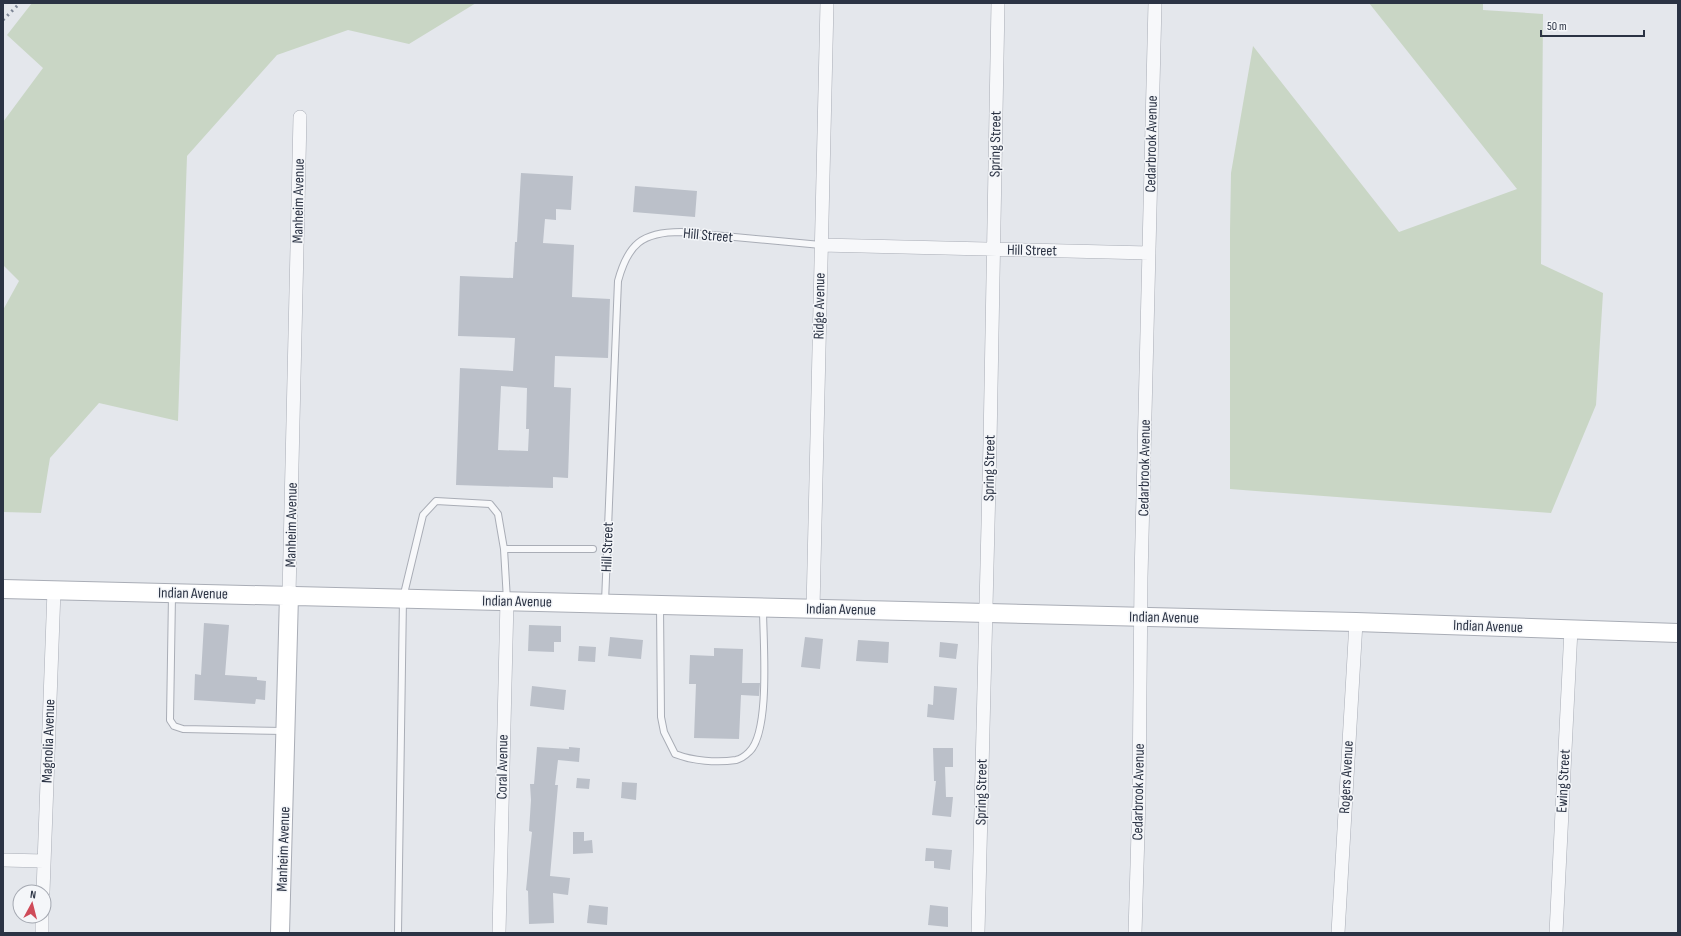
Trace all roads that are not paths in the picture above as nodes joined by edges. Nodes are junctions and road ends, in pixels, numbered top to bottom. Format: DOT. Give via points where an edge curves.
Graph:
graph roads {
  1 [pos="827,3"];
  2 [pos="998,3"];
  3 [pos="1155,3"];
  4 [pos="300,117"];
  5 [pos="821,245"];
  6 [pos="993,249"];
  7 [pos="1149,253"];
  8 [pos="504,549"];
  9 [pos="593,550"];
  10 [pos="3,589"];
  11 [pos="54,590"];
  12 [pos="172,592"];
  13 [pos="289,595"];
  14 [pos="402,598"];
  15 [pos="507,600"];
  16 [pos="605,604"];
  17 [pos="660,606"];
  18 [pos="763,608"];
  19 [pos="813,609"];
  20 [pos="986,613"];
  21 [pos="1141,616"];
  22 [pos="1356,622"];
  23 [pos="1571,628"];
  24 [pos="1678,633"];
  25 [pos="286,731"];
  26 [pos="3,860"];
  27 [pos="44,861"];
  28 [pos="43,884"];
  29 [pos="280,933"];
  30 [pos="398,933"];
  31 [pos="499,933"];
  32 [pos="978,933"];
  33 [pos="1135,933"];
  34 [pos="1338,933"];
  35 [pos="1556,933"];
  1 -- 5 [label="street, Ridge Avenue"];
  2 -- 6 [label="street, Spring Street"];
  3 -- 7 [label="street, Cedarbrook Avenue"];
  4 -- 13 [label="street, Manheim Avenue"];
  5 -- 6 [label="street, Hill Street"];
  5 -- 16 [label="lane, Hill Street" via="664,232 639,240 630,251 618,281"];
  5 -- 19 [label="street, Ridge Avenue"];
  6 -- 7 [label="street, Hill Street"];
  6 -- 20 [label="street, Spring Street"];
  7 -- 21 [label="street, Cedarbrook Avenue"];
  8 -- 9 [label="lane"];
  8 -- 14 [label="lane" via="498,514 490,504 436,501 423,514"];
  8 -- 15 [label="lane"];
  10 -- 11 [label="street, Indian Avenue"];
  11 -- 12 [label="street, Indian Avenue"];
  11 -- 27 [label="street, Magnolia Avenue"];
  12 -- 13 [label="street, Indian Avenue"];
  12 -- 25 [label="lane" via="170,720 174,726 183,729"];
  13 -- 14 [label="street, Indian Avenue"];
  13 -- 25 [label="street, Manheim Avenue"];
  14 -- 15 [label="street, Indian Avenue"];
  14 -- 30 [label="lane"];
  15 -- 16 [label="street, Indian Avenue"];
  15 -- 31 [label="street, Coral Avenue"];
  16 -- 17 [label="street, Indian Avenue"];
  17 -- 18 [label="street, Indian Avenue"];
  17 -- 18 [label="lane" via="661,717 664,732 675,754 684,758 711,760 737,760 749,751 757,739 764,698"];
  18 -- 19 [label="street, Indian Avenue"];
  19 -- 20 [label="street, Indian Avenue"];
  20 -- 21 [label="street, Indian Avenue"];
  20 -- 32 [label="street, Spring Street"];
  21 -- 22 [label="street, Indian Avenue"];
  21 -- 33 [label="street, Cedarbrook Avenue"];
  22 -- 23 [label="street, Indian Avenue"];
  22 -- 34 [label="street, Rogers Avenue"];
  23 -- 24 [label="street, Indian Avenue"];
  23 -- 35 [label="street, Ewing Street"];
  25 -- 29 [label="street, Manheim Avenue"];
  26 -- 27 [label="street"];
  27 -- 28 [label="street, Magnolia Avenue"];
}
